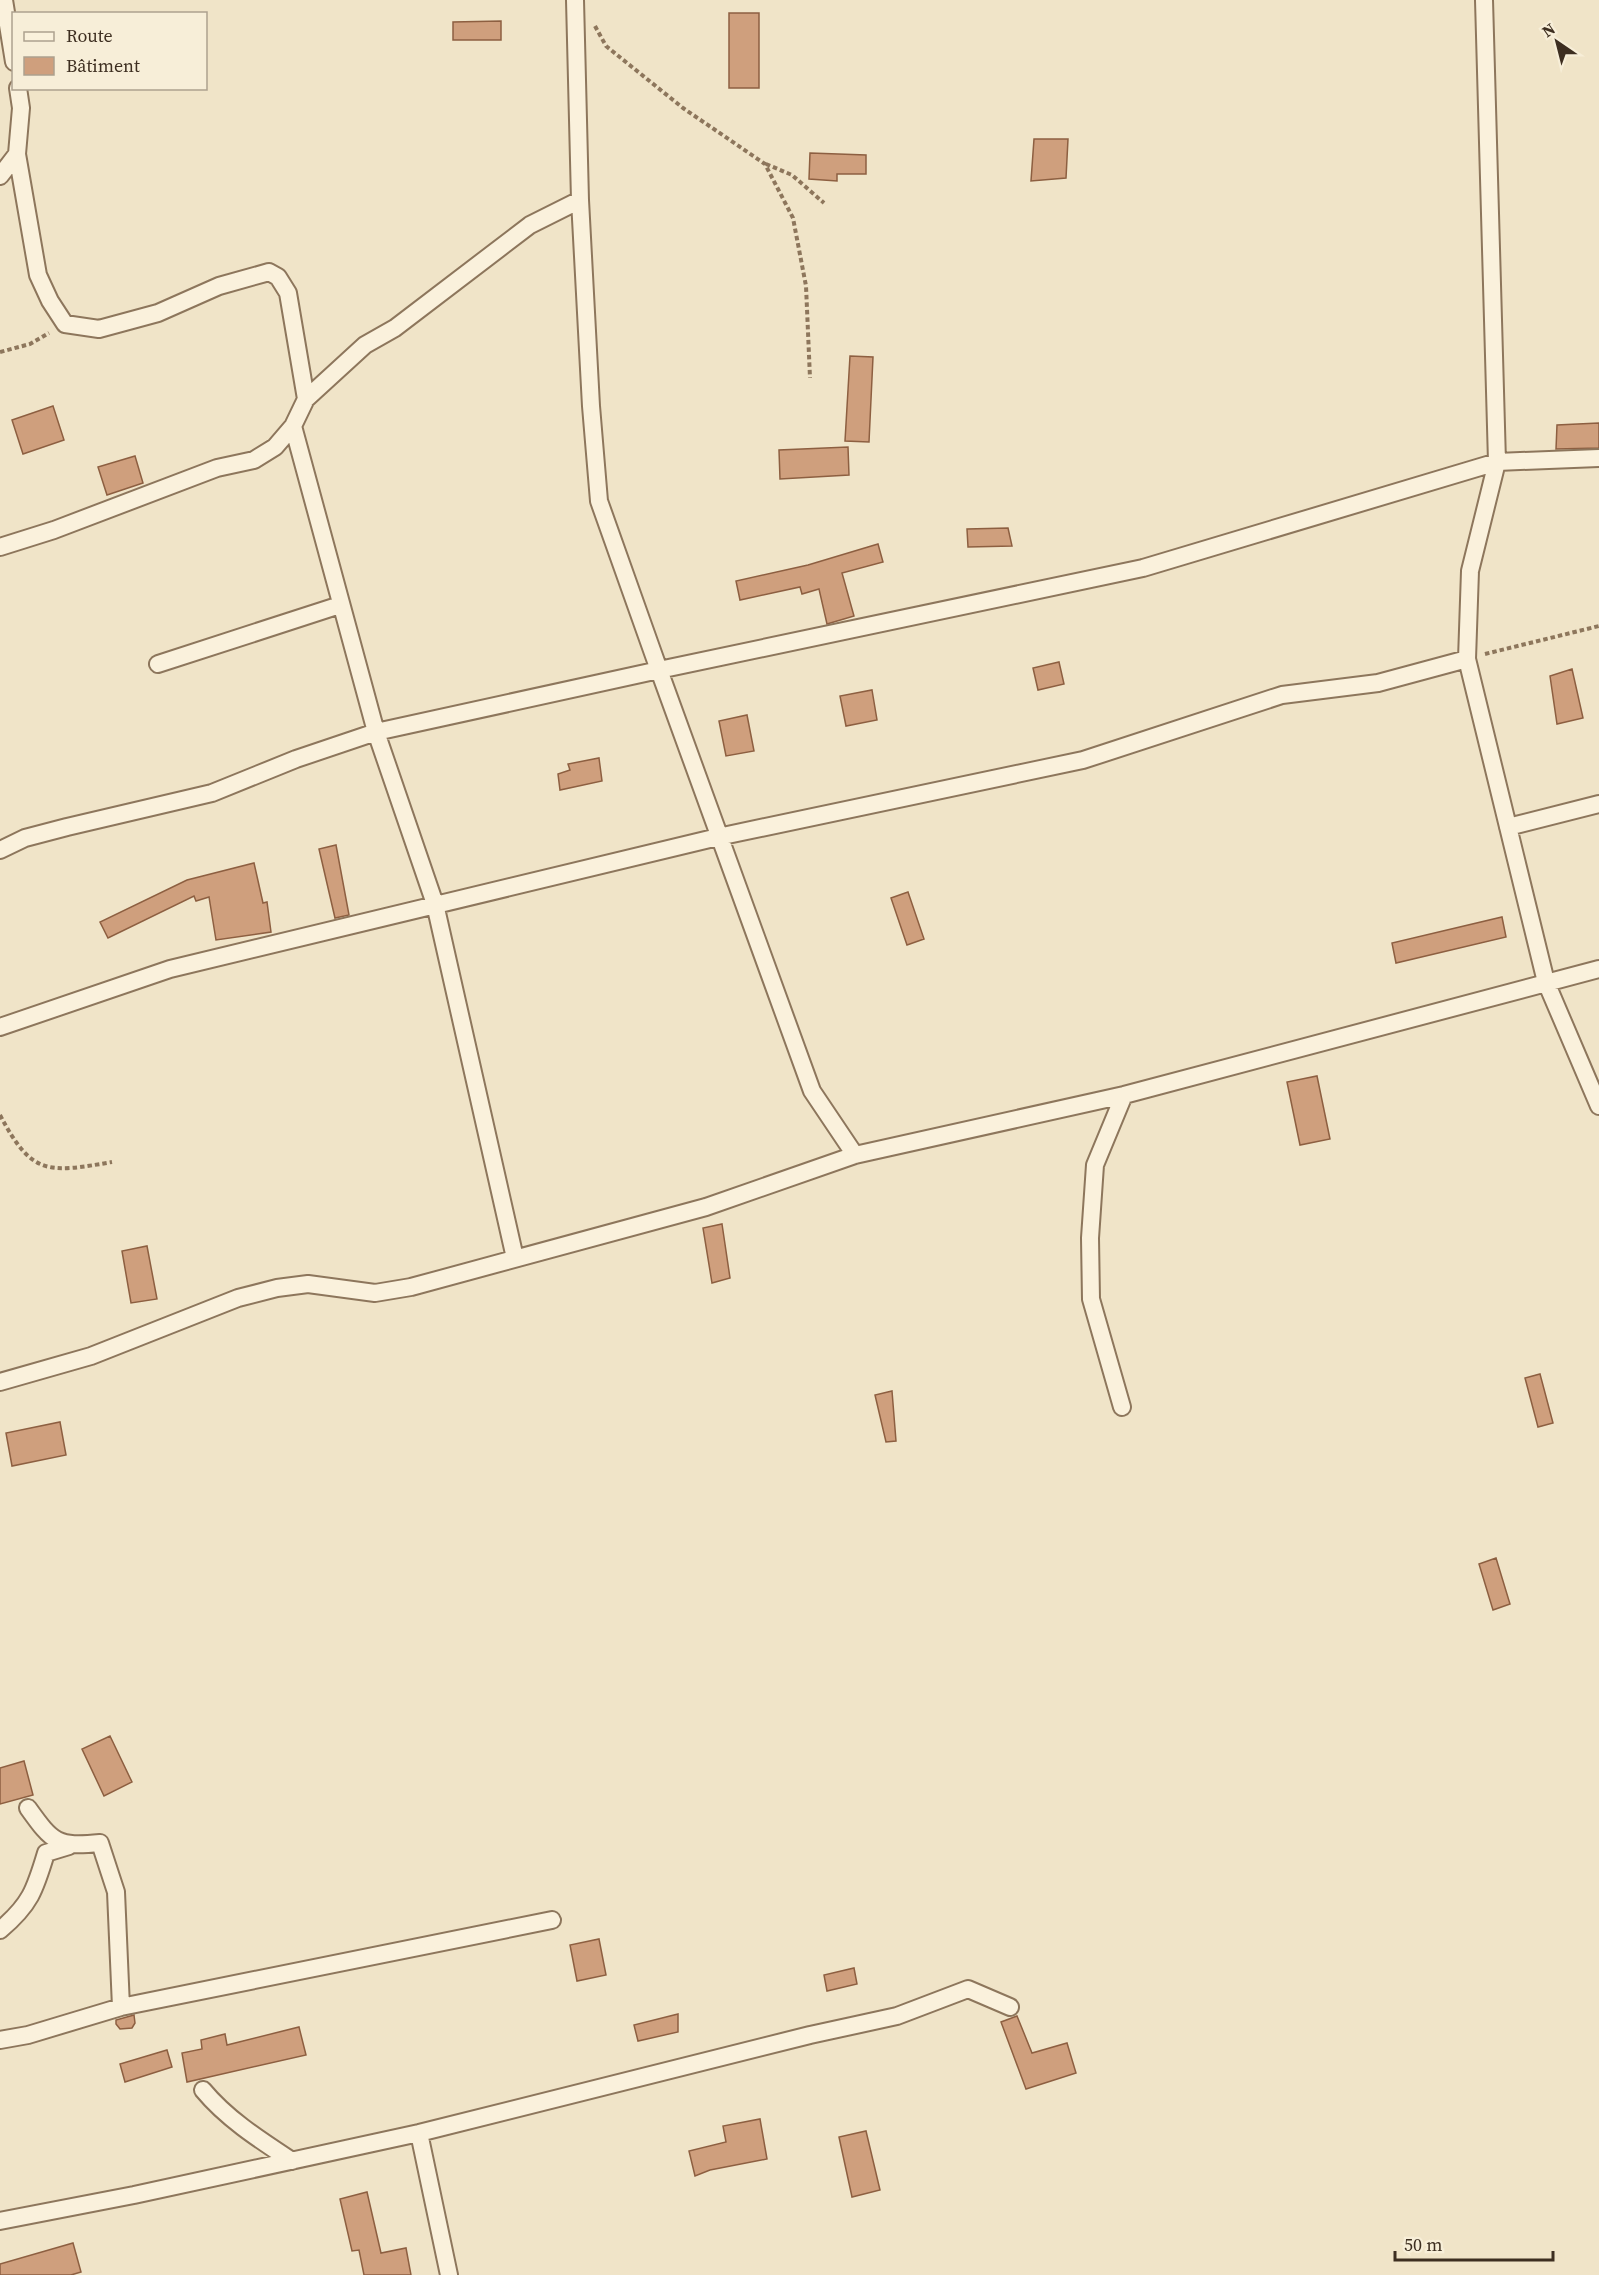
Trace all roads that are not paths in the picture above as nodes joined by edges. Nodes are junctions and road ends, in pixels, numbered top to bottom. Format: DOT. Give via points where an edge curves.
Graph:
graph roads {
  1 [pos="4,0"];
  2 [pos="575,0"];
  3 [pos="1484,0"];
  4 [pos="12,50"];
  5 [pos="18,90"];
  6 [pos="17,154"];
  7 [pos="0,176"];
  8 [pos="580,200"];
  9 [pos="306,399"];
  10 [pos="293,426"];
  11 [pos="1599,458"];
  12 [pos="1497,462"];
  13 [pos="0,547"];
  14 [pos="340,605"];
  15 [pos="1467,659"];
  16 [pos="158,664"];
  17 [pos="659,670"];
  18 [pos="376,732"];
  19 [pos="1599,804"];
  20 [pos="1508,827"];
  21 [pos="718,837"];
  22 [pos="0,850"];
  23 [pos="435,904"];
  24 [pos="1599,969"];
  25 [pos="1546,982"];
  26 [pos="0,1027"];
  27 [pos="1124,1095"];
  28 [pos="1599,1106"];
  29 [pos="855,1155"];
  30 [pos="515,1258"];
  31 [pos="0,1382"];
  32 [pos="1122,1407"];
  33 [pos="28,1808"];
  34 [pos="69,1846"];
  35 [pos="552,1920"];
  36 [pos="0,1930"];
  37 [pos="122,2007"];
  38 [pos="1010,2007"];
  39 [pos="0,2040"];
  40 [pos="203,2090"];
  41 [pos="419,2133"];
  42 [pos="292,2161"];
  43 [pos="0,2221"];
  44 [pos="449,2275"];
  1 -- 4 [label="street"];
  2 -- 8 [label="street"];
  3 -- 12 [label="street"];
  5 -- 6 [label="street" via="21,108"];
  6 -- 7 [label="street"];
  6 -- 9 [label="street" via="38,275 65,324 99,328 158,313 219,286 268,272 278,277 288,293"];
  8 -- 9 [label="street" via="530,225 395,327 365,345"];
  8 -- 17 [label="street" via="599,501"];
  9 -- 10 [label="street"];
  10 -- 13 [label="street" via="275,447 254,460 217,468"];
  10 -- 14 [label="street"];
  11 -- 12 [label="street"];
  12 -- 15 [label="street" via="1470,571"];
  12 -- 17 [label="street" via="1143,568"];
  14 -- 16 [label="street"];
  14 -- 18 [label="street"];
  15 -- 20 [label="street"];
  15 -- 21 [label="street" via="1378,683 1282,695 1083,760"];
  17 -- 18 [label="street"];
  17 -- 21 [label="street"];
  18 -- 22 [label="street" via="212,793 25,838"];
  18 -- 23 [label="street"];
  19 -- 20 [label="street"];
  20 -- 25 [label="street"];
  21 -- 23 [label="street"];
  21 -- 29 [label="street" via="812,1091"];
  23 -- 26 [label="street" via="170,969"];
  23 -- 30 [label="street"];
  24 -- 25 [label="street"];
  25 -- 27 [label="street"];
  25 -- 28 [label="street"];
  27 -- 29 [label="street"];
  27 -- 32 [label="street" via="1095,1165 1090,1239 1091,1299"];
  29 -- 30 [label="street" via="706,1207"];
  30 -- 31 [label="street" via="375,1293 308,1284 277,1288 238,1298 92,1356"];
  33 -- 34 [label="street" via="47,1835"];
  34 -- 36 [label="street" via="46,1853 34,1892 16,1917"];
  34 -- 37 [label="street" via="100,1843 116,1892"];
  35 -- 37 [label="street"];
  37 -- 39 [label="street"];
  38 -- 41 [label="street" via="968,1989 897,2016"];
  40 -- 42 [label="street" via="231,2117"];
  41 -- 42 [label="street"];
  41 -- 44 [label="street"];
  42 -- 43 [label="street"];
}
